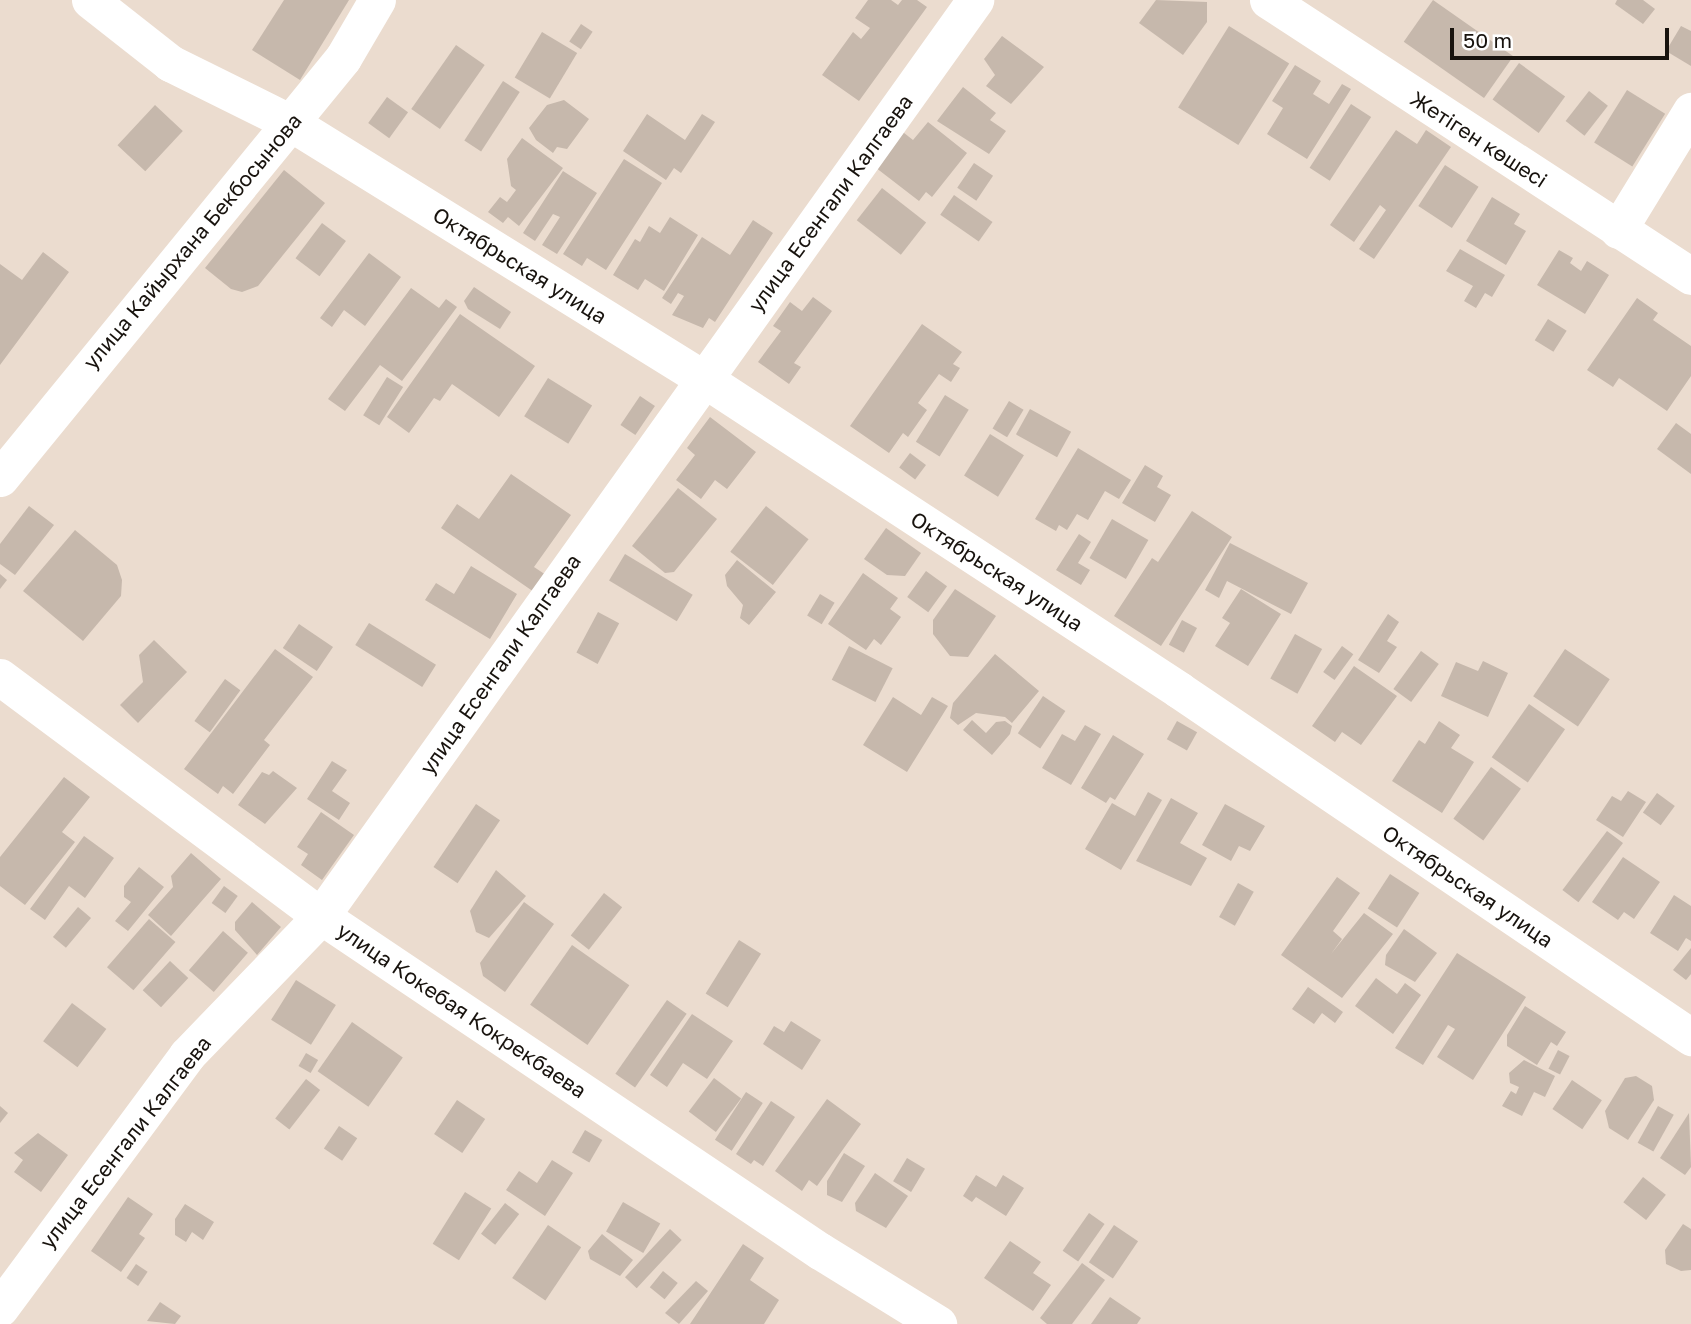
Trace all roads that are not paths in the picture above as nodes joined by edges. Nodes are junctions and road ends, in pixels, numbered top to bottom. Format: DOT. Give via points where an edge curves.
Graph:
graph roads {
  1 [pos="90,0"];
  2 [pos="377,0"];
  3 [pos="975,0"];
  4 [pos="1268,0"];
  5 [pos="1691,111"];
  6 [pos="291,123"];
  7 [pos="1618,230"];
  8 [pos="1691,276"];
  9 [pos="704,379"];
  10 [pos="0,478"];
  11 [pos="0,677"];
  12 [pos="321,916"];
  13 [pos="1691,1037"];
  14 [pos="0,1308"];
  15 [pos="938,1324"];
  1 -- 6 [label="street, Октябрьская улица" via="170,63"];
  2 -- 6 [label="street, улица Кайырхана Бекбосынова" via="343,58"];
  3 -- 9 [label="street, улица Есенгали Калгаева"];
  4 -- 7 [label="street, Жетіген көшесі"];
  5 -- 7 [label="street"];
  6 -- 9 [label="street, Октябрьская улица"];
  6 -- 10 [label="street, улица Кайырхана Бекбосынова"];
  7 -- 8 [label="street, Жетіген көшесі"];
  9 -- 12 [label="street, улица Есенгали Калгаева"];
  9 -- 13 [label="street, Октябрьская улица" via="1179,690"];
  11 -- 12 [label="street, улица Кокебая Кокрекбаева"];
  12 -- 14 [label="street, улица Есенгали Калгаева" via="187,1055"];
  12 -- 15 [label="street, улица Кокебая Кокрекбаева" via="820,1251"];
}
